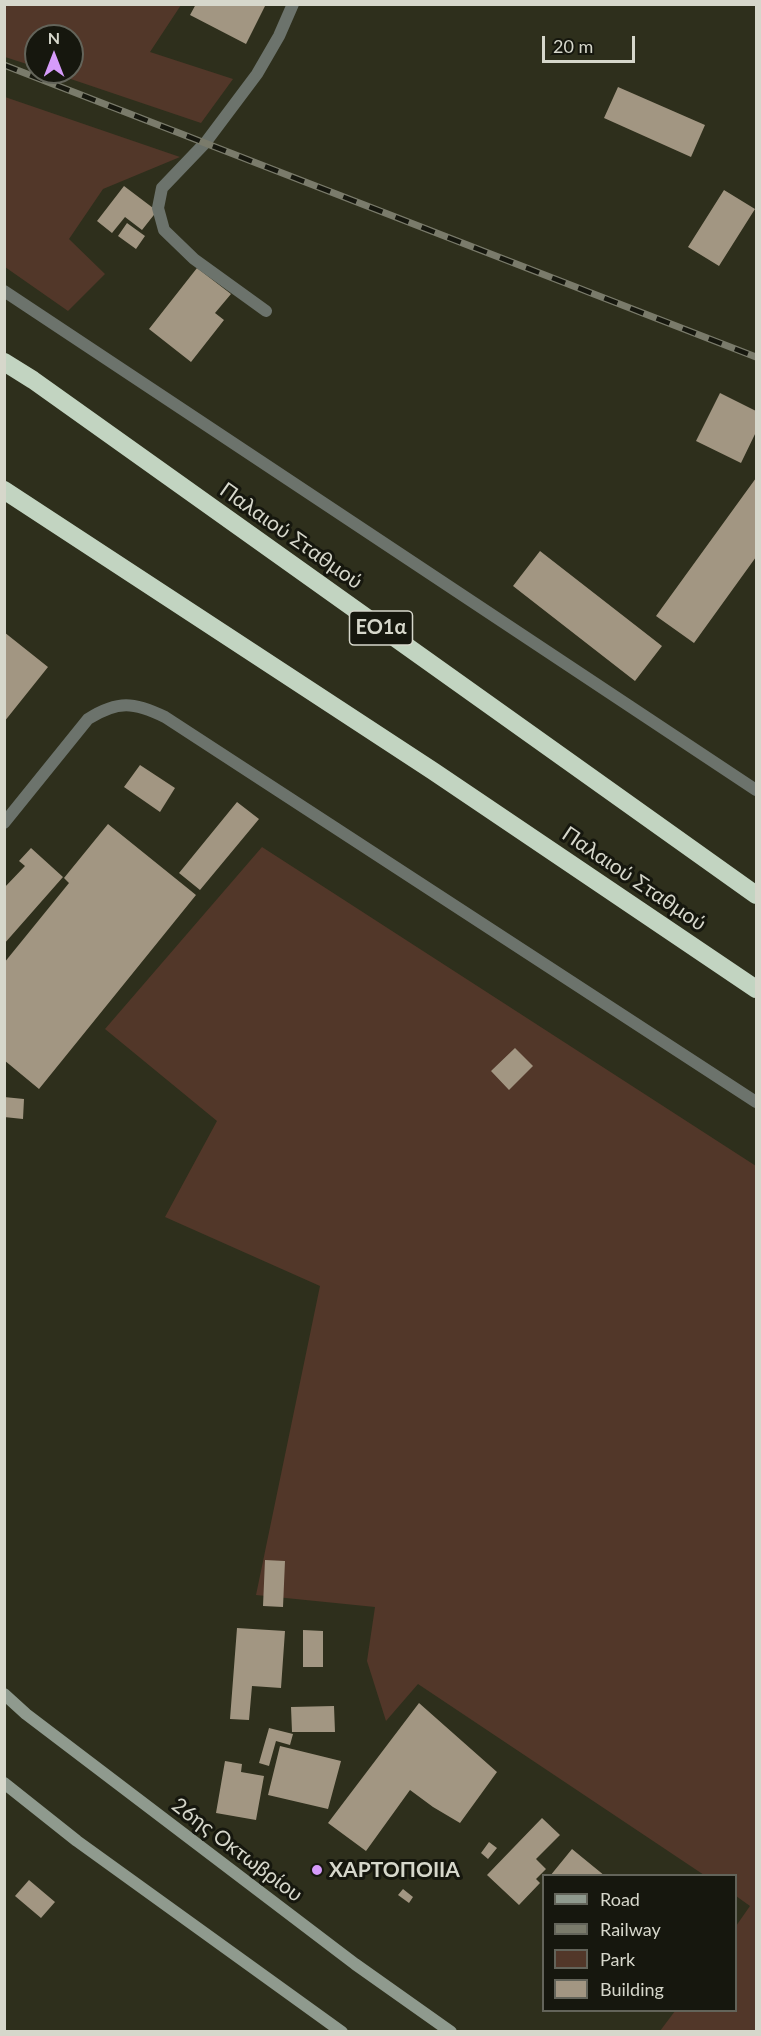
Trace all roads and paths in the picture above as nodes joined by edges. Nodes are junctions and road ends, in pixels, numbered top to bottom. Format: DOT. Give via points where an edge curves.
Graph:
graph roads {
  1 [pos="293,4"];
  2 [pos="4,291"];
  3 [pos="266,311"];
  4 [pos="4,362"];
  5 [pos="4,490"];
  6 [pos="756,790"];
  7 [pos="4,823"];
  8 [pos="756,895"];
  9 [pos="756,989"];
  10 [pos="756,1102"];
  11 [pos="4,1694"];
  12 [pos="4,1782"];
  13 [pos="342,2031"];
  14 [pos="451,2031"];
  1 -- 3 [label="street" via="257,74 206,142 162,188 158,208 164,230 194,259"];
  2 -- 6 [label="street"];
  4 -- 8 [label="highway, Παλαιού Σταθμού / ΕΟ1α"];
  5 -- 9 [label="highway, Παλαιού Σταθμού"];
  7 -- 10 [label="street" via="88,718 121,705 144,706"];
  11 -- 14 [label="main road, 26ης Οκτωβρίου" via="355,1964"];
  12 -- 13 [label="main road" via="77,1841"];
}
